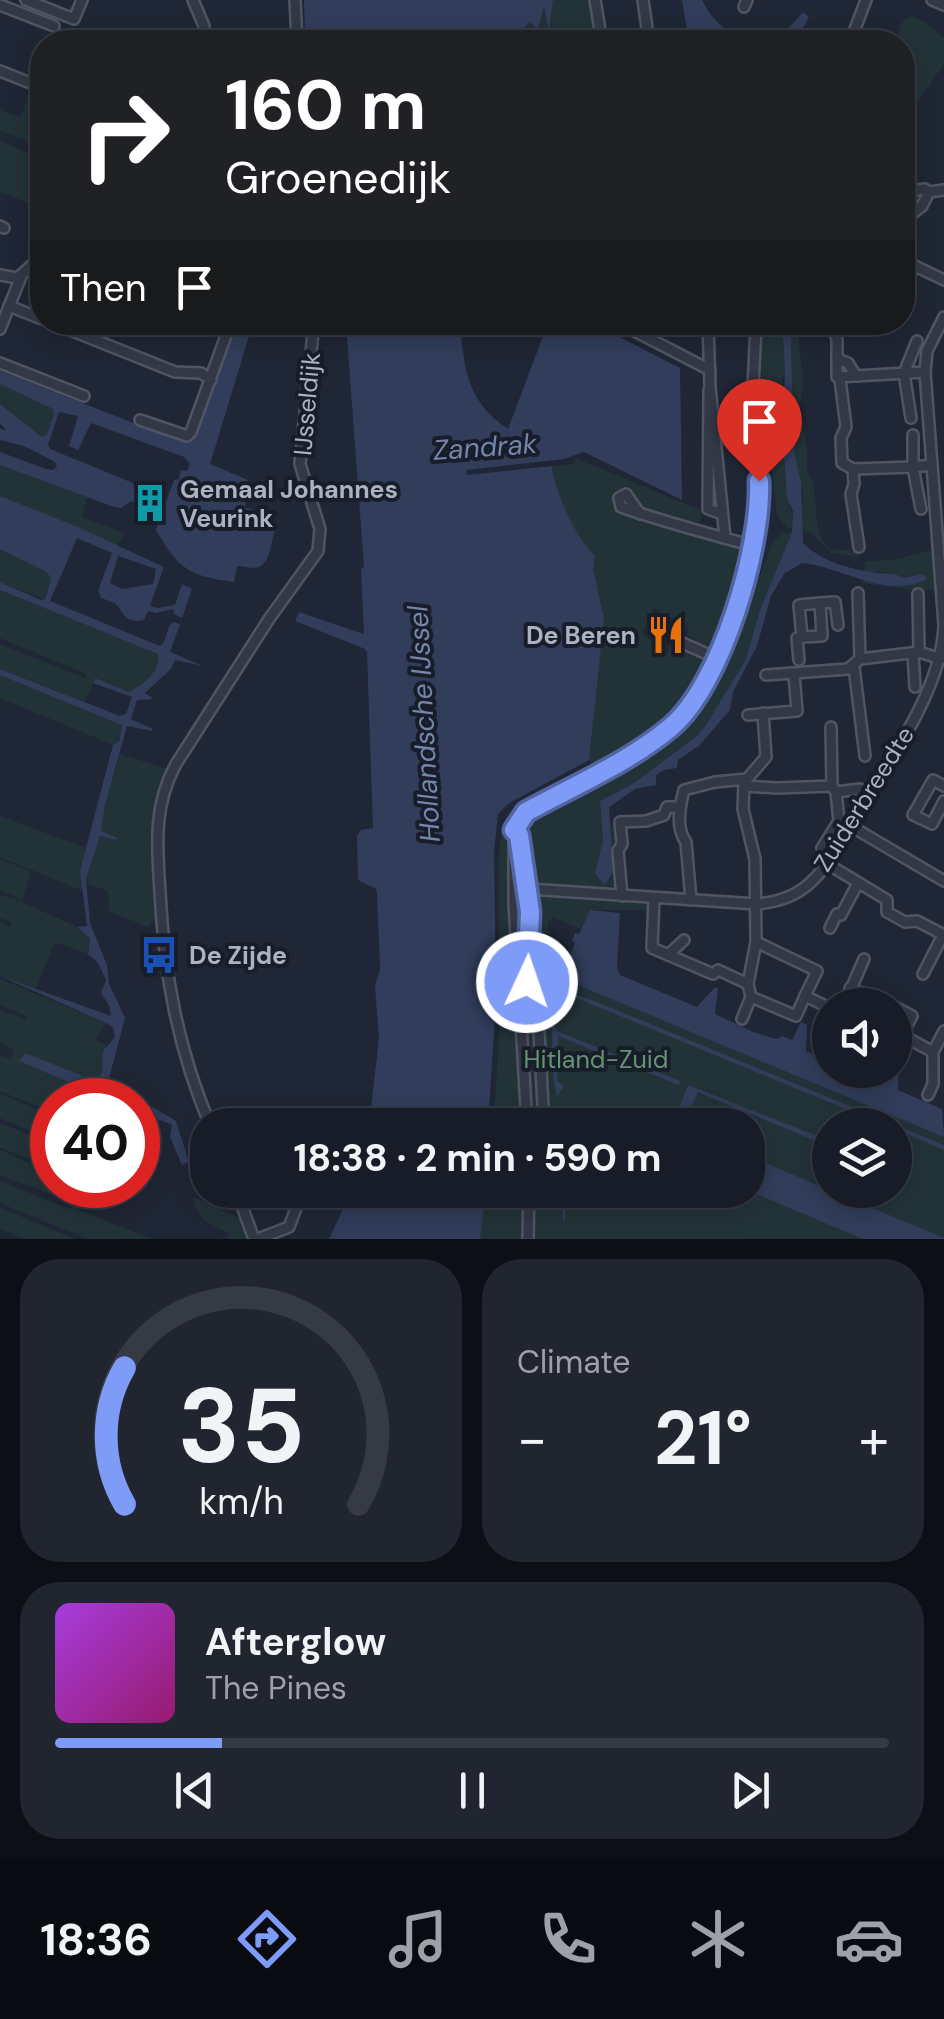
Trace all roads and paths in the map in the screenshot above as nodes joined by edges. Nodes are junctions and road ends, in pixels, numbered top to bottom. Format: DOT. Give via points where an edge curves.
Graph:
graph roads {
  1 [pos="26,0"];
  2 [pos="82,0"];
  3 [pos="193,0"];
  4 [pos="295,0"];
  5 [pos="595,0"];
  6 [pos="642,0"];
  7 [pos="866,0"];
  8 [pos="932,0"];
  9 [pos="0,5"];
  10 [pos="53,5"];
  11 [pos="944,6"];
  12 [pos="54,26"];
  13 [pos="204,30"];
  14 [pos="296,30"];
  15 [pos="600,30"];
  16 [pos="647,30"];
  17 [pos="855,30"];
  18 [pos="3,72"];
  19 [pos="30,83"];
  20 [pos="0,88"];
  21 [pos="915,190"];
  22 [pos="944,190"];
  23 [pos="930,192"];
  24 [pos="915,212"];
  25 [pos="915,266"];
  26 [pos="30,267"];
  27 [pos="22,274"];
  28 [pos="0,275"];
  29 [pos="944,280"];
  30 [pos="9,306"];
  31 [pos="30,315"];
  32 [pos="944,316"];
  33 [pos="0,329"];
  34 [pos="82,335"];
  35 [pos="227,335"];
  36 [pos="313,335"];
  37 [pos="642,335"];
  38 [pos="709,335"];
  39 [pos="753,335"];
  40 [pos="836,335"];
  41 [pos="917,341"];
  42 [pos="837,360"];
  43 [pos="0,363"];
  44 [pos="710,370"];
  45 [pos="925,372"];
  46 [pos="904,373"];
  47 [pos="856,376"];
  48 [pos="840,379"];
  49 [pos="212,380"];
  50 [pos="84,396"];
  51 [pos="911,418"];
  52 [pos="140,420"];
  53 [pos="913,435"];
  54 [pos="932,466"];
  55 [pos="913,467"];
  56 [pos="852,469"];
  57 [pos="921,509"];
  58 [pos="640,514"];
  59 [pos="724,538"];
  60 [pos="754,546"];
  61 [pos="859,547"];
  62 [pos="858,593"];
  63 [pos="918,594"];
  64 [pos="820,603"];
  65 [pos="857,623"];
  66 [pos="838,625"];
  67 [pos="822,626"];
  68 [pos="802,638"];
  69 [pos="678,641"];
  70 [pos="916,653"];
  71 [pos="716,658"];
  72 [pos="941,659"];
  73 [pos="799,660"];
  74 [pos="857,663"];
  75 [pos="794,674"];
  76 [pos="766,676"];
  77 [pos="915,688"];
  78 [pos="748,714"];
  79 [pos="763,714"];
  80 [pos="831,726"];
  81 [pos="864,756"];
  82 [pos="744,784"];
  83 [pos="944,786"];
  84 [pos="834,789"];
  85 [pos="868,794"];
  86 [pos="944,801"];
  87 [pos="679,806"];
  88 [pos="849,825"];
  89 [pos="514,830"];
  90 [pos="822,848"];
  91 [pos="826,862"];
  92 [pos="944,881"];
  93 [pos="858,883"];
  94 [pos="528,890"];
  95 [pos="622,896"];
  96 [pos="654,898"];
  97 [pos="692,900"];
  98 [pos="757,904"];
  99 [pos="886,912"];
  100 [pos="880,924"];
  101 [pos="830,928"];
  102 [pos="943,935"];
  103 [pos="684,940"];
  104 [pos="756,942"];
  105 [pos="668,955"];
  106 [pos="864,959"];
  107 [pos="529,970"];
  108 [pos="922,974"];
  109 [pos="748,984"];
  110 [pos="850,988"];
  111 [pos="805,996"];
  112 [pos="751,997"];
  113 [pos="812,999"];
  114 [pos="521,1015"];
  115 [pos="742,1019"];
  116 [pos="944,1031"];
  117 [pos="912,1040"];
  118 [pos="933,1052"];
  119 [pos="938,1080"];
  120 [pos="928,1095"];
  121 [pos="203,1108"];
  122 [pos="526,1108"];
  123 [pos="543,1108"];
  124 [pos="243,1208"];
  125 [pos="296,1208"];
  126 [pos="529,1208"];
  127 [pos="256,1239"];
  128 [pos="528,1239"];
  1 -- 10 [label="street"];
  2 -- 10 [label="street" via="74,19"];
  3 -- 13 [label="street"];
  4 -- 14 [label="street"];
  5 -- 15 [label="street"];
  6 -- 16 [label="street"];
  7 -- 17 [label="street"];
  8 -- 11 [label="street"];
  9 -- 12 [label="street"];
  18 -- 19 [label="street"];
  18 -- 20 [label="street"];
  21 -- 23 [label="street"];
  22 -- 23 [label="street"];
  23 -- 24 [label="street"];
  25 -- 29 [label="street"];
  26 -- 27 [label="street"];
  27 -- 28 [label="street"];
  27 -- 30 [label="street"];
  30 -- 31 [label="street"];
  30 -- 33 [label="street"];
  32 -- 45 [label="street, Zuiderbreedte"];
  34 -- 49 [label="street"];
  35 -- 49 [label="street"];
  36 -- 121 [label="street, IJsseldijk" via="300,464 320,543 171,773 157,827 167,978"];
  37 -- 44 [label="street"];
  38 -- 44 [label="street"];
  39 -- 60 [label="street" via="760,498"];
  40 -- 42 [label="street"];
  41 -- 46 [label="street"];
  42 -- 47 [label="street"];
  42 -- 48 [label="street"];
  43 -- 50 [label="street"];
  44 -- 59 [label="street" via="708,509 722,514"];
  45 -- 46 [label="street"];
  45 -- 54 [label="street, Zuiderbreedte"];
  46 -- 47 [label="street"];
  46 -- 51 [label="street"];
  47 -- 48 [label="street"];
  48 -- 56 [label="street" via="842,464"];
  49 -- 52 [label="street" via="187,436"];
  53 -- 55 [label="street"];
  54 -- 55 [label="street"];
  54 -- 72 [label="street, Zuiderbreedte"];
  55 -- 56 [label="street"];
  55 -- 57 [label="street"];
  56 -- 61 [label="street"];
  58 -- 59 [label="street"];
  59 -- 60 [label="street"];
  60 -- 71 [label="street"];
  62 -- 65 [label="street"];
  63 -- 70 [label="street"];
  64 -- 66 [label="street" via="835,602"];
  64 -- 67 [label="street"];
  64 -- 68 [label="street" via="799,605"];
  65 -- 66 [label="street"];
  65 -- 74 [label="street"];
  66 -- 67 [label="street"];
  67 -- 68 [label="street" via="822,636"];
  68 -- 73 [label="street"];
  69 -- 71 [label="street"];
  70 -- 72 [label="street"];
  70 -- 74 [label="street"];
  70 -- 77 [label="street"];
  71 -- 89 [label="street" via="672,726 526,812"];
  72 -- 85 [label="street, Zuiderbreedte"];
  74 -- 75 [label="street"];
  74 -- 81 [label="street"];
  75 -- 76 [label="street"];
  75 -- 79 [label="street" via="797,711"];
  78 -- 79 [label="street"];
  79 -- 82 [label="street" via="766,758"];
  80 -- 84 [label="street"];
  82 -- 84 [label="street"];
  82 -- 87 [label="street" via="684,790"];
  82 -- 98 [label="street"];
  83 -- 86 [label="street" via="933,780 914,815 932,824"];
  84 -- 85 [label="street"];
  84 -- 90 [label="street" via="839,820"];
  85 -- 88 [label="street, Zuiderbreedte"];
  87 -- 95 [label="street" via="646,821 620,822"];
  87 -- 97 [label="street"];
  88 -- 91 [label="street, Zuiderbreedte"];
  88 -- 92 [label="street"];
  89 -- 94 [label="street"];
  89 -- 114 [label="street"];
  91 -- 93 [label="street"];
  91 -- 98 [label="street, Zuiderbreedte" via="796,894"];
  93 -- 99 [label="street" via="888,900"];
  93 -- 101 [label="street"];
  94 -- 95 [label="street, Zuiderbreedte"];
  94 -- 107 [label="street"];
  95 -- 96 [label="street, Zuiderbreedte"];
  96 -- 97 [label="street, Zuiderbreedte"];
  96 -- 105 [label="street" via="652,948"];
  97 -- 98 [label="street, Zuiderbreedte"];
  98 -- 104 [label="street"];
  99 -- 100 [label="street"];
  99 -- 102 [label="street"];
  102 -- 108 [label="street"];
  103 -- 105 [label="street"];
  104 -- 109 [label="street"];
  104 -- 111 [label="street" via="818,971"];
  105 -- 109 [label="street"];
  106 -- 110 [label="street"];
  107 -- 114 [label="street"];
  107 -- 123 [label="street" via="536,975"];
  109 -- 112 [label="street"];
  111 -- 112 [label="street" via="796,1016"];
  111 -- 113 [label="street"];
  112 -- 115 [label="street"];
  114 -- 122 [label="street"];
  116 -- 118 [label="street"];
  117 -- 118 [label="street"];
  118 -- 119 [label="street"];
  119 -- 120 [label="street"];
  124 -- 127 [label="street"];
  125 -- 127 [label="street" via="289,1227"];
  126 -- 128 [label="street"];
}
